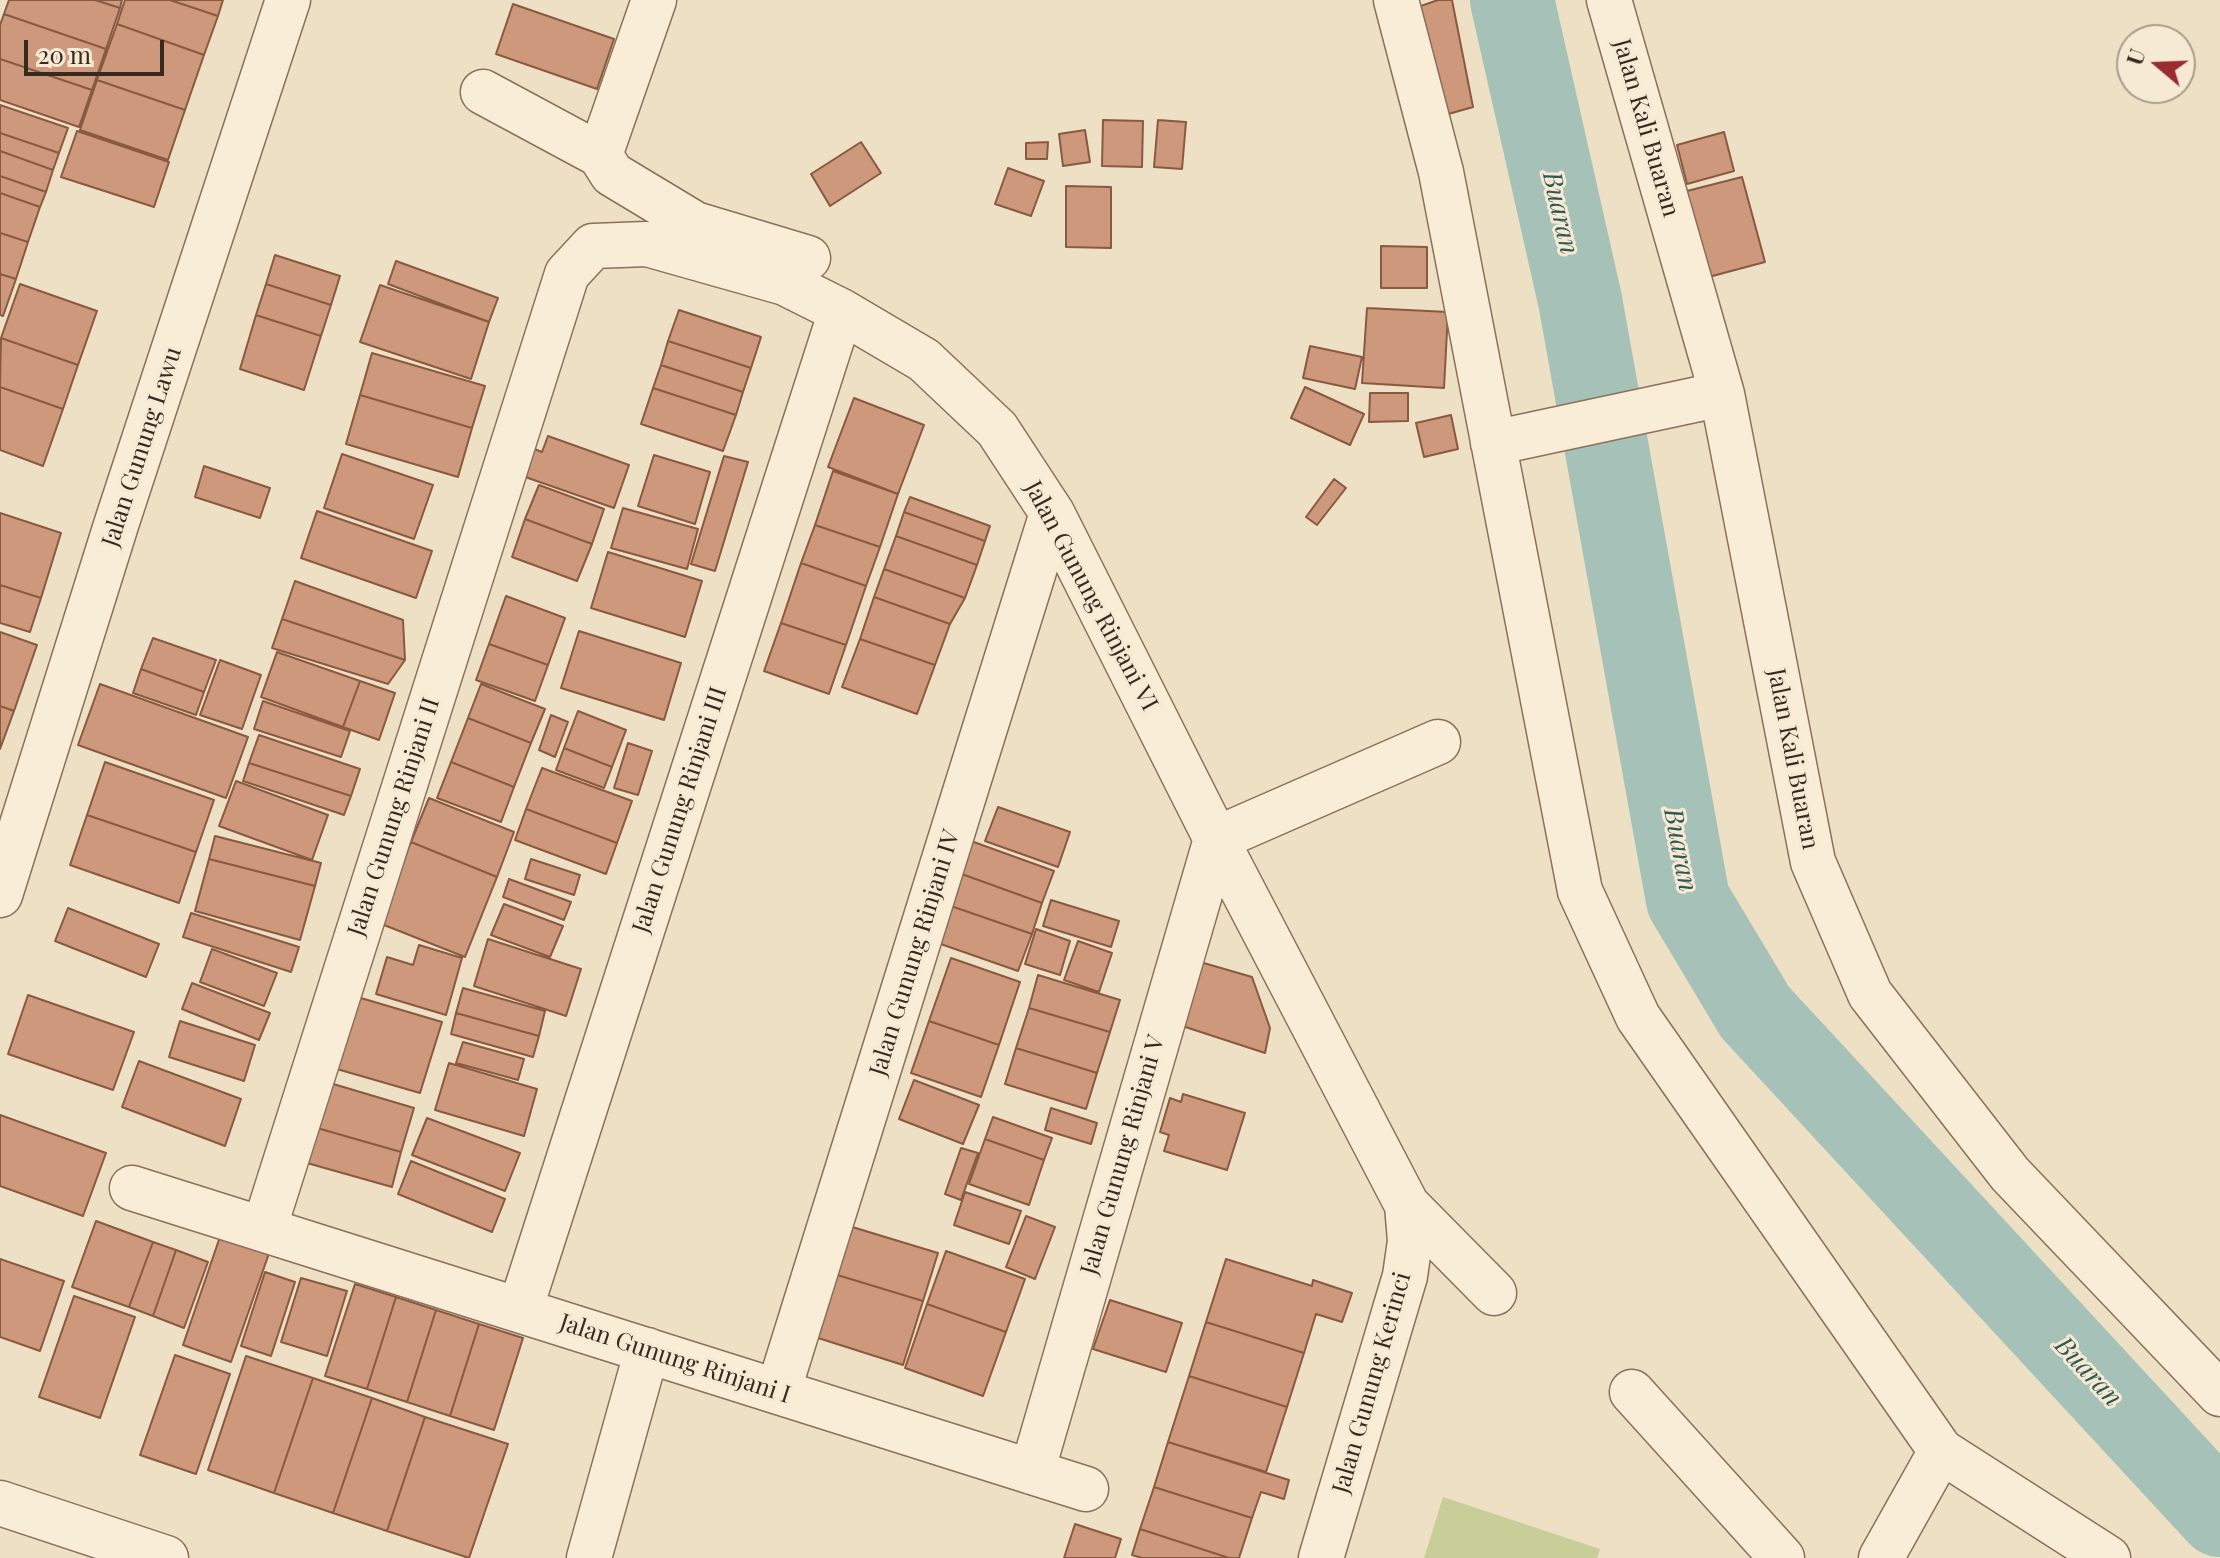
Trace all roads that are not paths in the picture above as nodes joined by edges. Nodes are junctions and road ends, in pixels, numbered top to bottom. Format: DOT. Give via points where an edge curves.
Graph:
graph roads {
  1 [pos="288,0"];
  2 [pos="654,0"];
  3 [pos="1396,0"];
  4 [pos="1609,0"];
  5 [pos="483,92"];
  6 [pos="600,155"];
  7 [pos="808,258"];
  8 [pos="567,274"];
  9 [pos="841,311"];
  10 [pos="1706,397"];
  11 [pos="1505,440"];
  12 [pos="1052,513"];
  13 [pos="1438,742"];
  14 [pos="1216,839"];
  15 [pos="0,895"];
  16 [pos="132,1188"];
  17 [pos="1407,1205"];
  18 [pos="264,1229"];
  19 [pos="1494,1293"];
  20 [pos="520,1310"];
  21 [pos="647,1350"];
  22 [pos="778,1392"];
  23 [pos="1632,1392"];
  24 [pos="2220,1394"];
  25 [pos="1941,1451"];
  26 [pos="1032,1472"];
  27 [pos="1086,1489"];
  28 [pos="0,1503"];
  29 [pos="166,1558"];
  30 [pos="589,1558"];
  31 [pos="1321,1558"];
  32 [pos="1782,1558"];
  33 [pos="1881,1558"];
  34 [pos="2108,1558"];
  1 -- 15 [label="street, Jalan Gunung Lawu"];
  2 -- 6 [label="street"];
  3 -- 11 [label="street"];
  4 -- 10 [label="street, Jalan Kali Buaran"];
  5 -- 6 [label="street"];
  6 -- 7 [label="street" via="612,174 695,224"];
  8 -- 9 [label="street, Jalan Gunung Rinjani VI" via="593,246 647,244 785,283"];
  8 -- 18 [label="street, Jalan Gunung Rinjani II"];
  9 -- 12 [label="street, Jalan Gunung Rinjani VI" via="924,360 997,429"];
  9 -- 20 [label="street, Jalan Gunung Rinjani III"];
  10 -- 11 [label="street"];
  10 -- 24 [label="street, Jalan Kali Buaran" via="1813,862 1870,994 2010,1174"];
  11 -- 25 [label="street" via="1580,891 1638,1017"];
  12 -- 14 [label="street, Jalan Gunung Rinjani VI"];
  12 -- 22 [label="street, Jalan Gunung Rinjani IV"];
  13 -- 14 [label="street"];
  14 -- 17 [label="street, Jalan Gunung Rinjani VI"];
  14 -- 26 [label="street, Jalan Gunung Rinjani V"];
  16 -- 18 [label="street"];
  17 -- 19 [label="street"];
  17 -- 31 [label="street, Jalan Gunung Kerinci" via="1410,1241 1405,1276"];
  18 -- 20 [label="street, Jalan Gunung Rinjani I"];
  20 -- 21 [label="street, Jalan Gunung Rinjani I"];
  21 -- 22 [label="street, Jalan Gunung Rinjani I"];
  21 -- 30 [label="street"];
  22 -- 26 [label="street, Jalan Gunung Rinjani I"];
  23 -- 32 [label="street"];
  25 -- 33 [label="street"];
  25 -- 34 [label="street"];
  26 -- 27 [label="street, Jalan Gunung Rinjani I"];
  28 -- 29 [label="street"];
}
